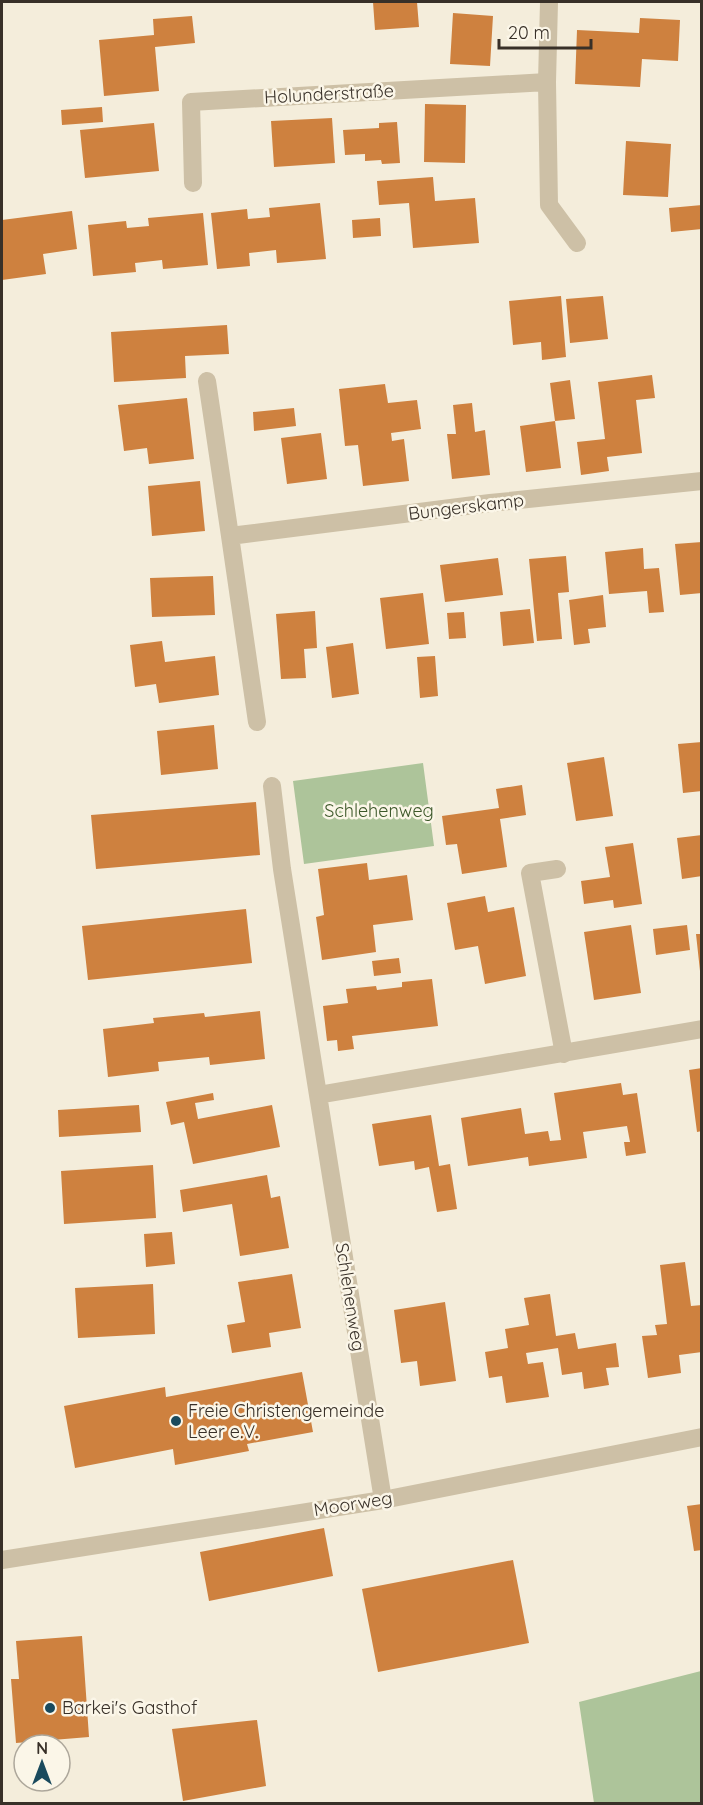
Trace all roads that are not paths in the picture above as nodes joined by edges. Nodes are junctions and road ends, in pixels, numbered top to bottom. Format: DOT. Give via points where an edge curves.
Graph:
graph roads {
  1 [pos="549,2"];
  2 [pos="546,82"];
  3 [pos="193,183"];
  4 [pos="577,243"];
  5 [pos="207,381"];
  6 [pos="702,481"];
  7 [pos="230,536"];
  8 [pos="257,722"];
  9 [pos="272,786"];
  10 [pos="557,869"];
  11 [pos="702,1029"];
  12 [pos="564,1054"];
  13 [pos="318,1095"];
  14 [pos="702,1437"];
  15 [pos="383,1500"];
  16 [pos="2,1560"];
  1 -- 2 [label="street"];
  2 -- 3 [label="street, Holunderstraße" via="191,102"];
  2 -- 4 [label="street" via="549,205"];
  5 -- 7 [label="street"];
  6 -- 7 [label="street, Bungerskamp"];
  7 -- 8 [label="street"];
  9 -- 13 [label="street, Schlehenweg"];
  10 -- 12 [label="street" via="530,873"];
  11 -- 12 [label="street"];
  12 -- 13 [label="street"];
  13 -- 15 [label="street, Schlehenweg"];
  14 -- 15 [label="street, Moorweg"];
  15 -- 16 [label="street, Moorweg"];
}
